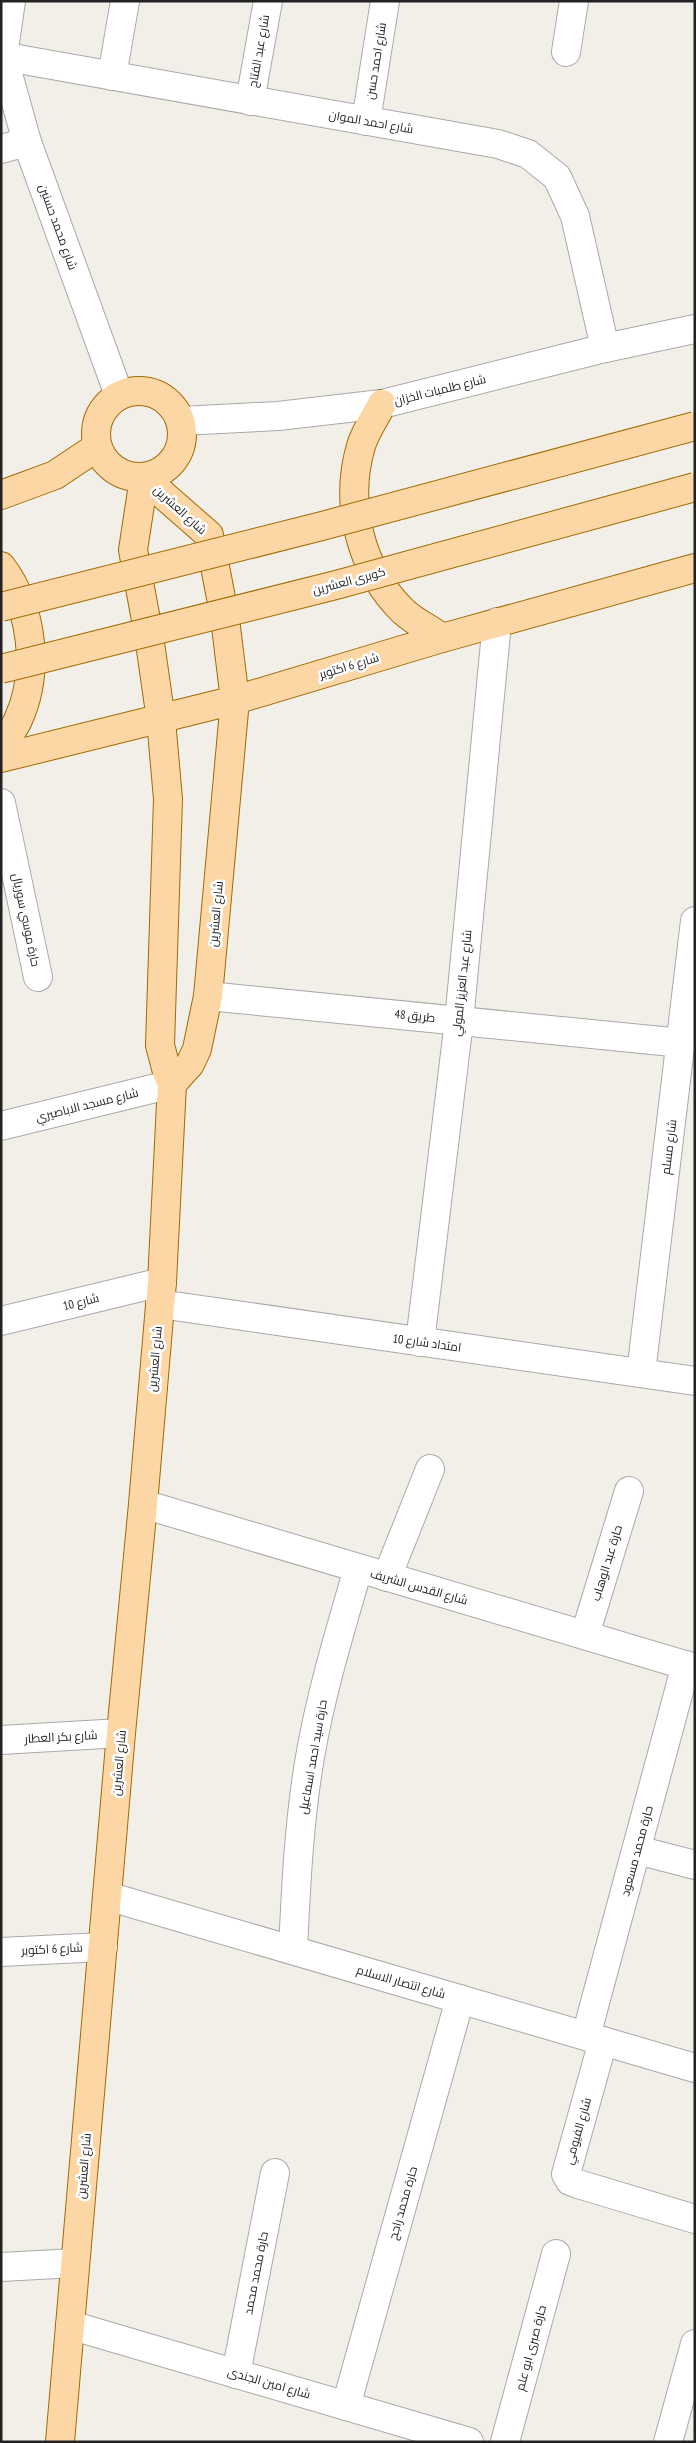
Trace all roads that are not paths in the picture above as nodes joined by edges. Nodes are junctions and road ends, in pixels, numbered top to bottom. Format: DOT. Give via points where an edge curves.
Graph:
graph roads {
  1 [pos="11,1"];
  2 [pos="125,1"];
  3 [pos="268,1"];
  4 [pos="385,1"];
  5 [pos="574,1"];
  6 [pos="566,52"];
  7 [pos="2,56"];
  8 [pos="112,76"];
  9 [pos="250,101"];
  10 [pos="366,121"];
  11 [pos="14,146"];
  12 [pos="695,328"];
  13 [pos="605,348"];
  14 [pos="120,395"];
  15 [pos="382,404"];
  16 [pos="181,421"];
  17 [pos="695,426"];
  18 [pos="97,447"];
  19 [pos="144,478"];
  20 [pos="695,487"];
  21 [pos="1,495"];
  22 [pos="1,566"];
  23 [pos="695,568"];
  24 [pos="1,607"];
  25 [pos="497,622"];
  26 [pos="442,638"];
  27 [pos="1,669"];
  28 [pos="235,700"];
  29 [pos="161,720"];
  30 [pos="1,746"];
  31 [pos="1,758"];
  32 [pos="1,803"];
  33 [pos="695,921"];
  34 [pos="38,978"];
  35 [pos="208,996"];
  36 [pos="459,1021"];
  37 [pos="682,1043"];
  38 [pos="172,1084"];
  39 [pos="1,1126"];
  40 [pos="161,1293"];
  41 [pos="1,1321"];
  42 [pos="420,1342"];
  43 [pos="641,1373"];
  44 [pos="695,1381"];
  45 [pos="430,1469"];
  46 [pos="629,1491"];
  47 [pos="143,1504"];
  48 [pos="358,1569"];
  49 [pos="387,1577"];
  50 [pos="585,1635"];
  51 [pos="690,1667"];
  52 [pos="121,1733"];
  53 [pos="1,1740"];
  54 [pos="637,1850"];
  55 [pos="695,1866"];
  56 [pos="107,1896"];
  57 [pos="103,1946"];
  58 [pos="293,1950"];
  59 [pos="1,1952"];
  60 [pos="460,1999"];
  61 [pos="595,2039"];
  62 [pos="695,2068"];
  63 [pos="275,2173"];
  64 [pos="695,2219"];
  65 [pos="556,2254"];
  66 [pos="75,2263"];
  67 [pos="1,2267"];
  68 [pos="70,2325"];
  69 [pos="695,2344"];
  70 [pos="236,2374"];
  71 [pos="346,2406"];
  72 [pos="60,2442"];
  73 [pos="469,2442"];
  74 [pos="505,2442"];
  75 [pos="668,2442"];
  1 -- 7 [label="street"];
  2 -- 8 [label="street"];
  3 -- 9 [label="street, شارع عبد الفتاح"];
  4 -- 10 [label="street, شارع احمد حسن"];
  5 -- 6 [label="street"];
  7 -- 8 [label="street, شارع احمد الموان"];
  7 -- 11 [label="street, شارع محمد حسنين"];
  8 -- 9 [label="street, شارع احمد الموان"];
  9 -- 10 [label="street, شارع احمد الموان"];
  10 -- 13 [label="street, شارع احمد الموان" via="498,144 528,154 557,177 575,216"];
  11 -- 14 [label="street, شارع محمد حسنين"];
  12 -- 13 [label="street, شارع طلمبات الخزان"];
  13 -- 15 [label="street, شارع طلمبات الخزان"];
  14 -- 16 [label="main road" via="137,391 155,393 166,399"];
  14 -- 18 [label="main road" via="107,404 99,417"];
  15 -- 16 [label="street, شارع طلمبات الخزان" via="278,416"];
  15 -- 26 [label="main road" via="361,445 353,489 358,534 376,577 398,605"];
  16 -- 19 [label="main road" via="183,437 180,451 159,473"];
  17 -- 24 [label="main road, bridge" via="322,526"];
  18 -- 19 [label="main road" via="115,471"];
  18 -- 21 [label="main road" via="55,475"];
  19 -- 28 [label="main road, شارع العشرين" via="209,534 225,619"];
  19 -- 29 [label="main road, شارع العشرين" via="133,550"];
  20 -- 27 [label="main road, كوبرى العشرين, bridge" via="336,585"];
  22 -- 30 [label="main road" via="12,581 29,626 31,674 18,720"];
  23 -- 25 [label="main road, شارع 6 اكتوبر"];
  25 -- 26 [label="main road, شارع 6 اكتوبر"];
  25 -- 36 [label="street, شارع عبد العزيز المولي"];
  26 -- 28 [label="main road, شارع 6 اكتوبر"];
  28 -- 29 [label="main road, شارع 6 اكتوبر"];
  28 -- 35 [label="main road, شارع العشرين"];
  29 -- 31 [label="main road, شارع 6 اكتوبر"];
  29 -- 38 [label="main road, شارع العشرين" via="168,799 160,1045"];
  32 -- 34 [label="street, حارة موسي سوريال"];
  33 -- 37 [label="street, شارع مسلم"];
  35 -- 36 [label="street, طريق 48"];
  35 -- 38 [label="main road, شارع العشرين" via="197,1049 190,1064"];
  36 -- 37 [label="street, طريق 48"];
  36 -- 42 [label="street, شارع عبد العزيز المولي"];
  37 -- 43 [label="street, شارع مسلم"];
  38 -- 39 [label="street, شارع مسجد الاباصيري"];
  38 -- 40 [label="main road, شارع العشرين"];
  40 -- 41 [label="street, شارع 10"];
  40 -- 42 [label="street, امتداد شارع 10"];
  40 -- 47 [label="main road, شارع العشرين"];
  42 -- 43 [label="street, امتداد شارع 10"];
  43 -- 44 [label="street, امتداد شارع 10"];
  45 -- 49 [label="street"];
  46 -- 50 [label="street, حارة عبد الوهاب"];
  47 -- 48 [label="street, شارع القدس الشريف"];
  47 -- 52 [label="main road, شارع العشرين"];
  48 -- 49 [label="street, شارع القدس الشريف"];
  48 -- 58 [label="street, حارة سيد احمد اسماعيل" via="331,1662 310,1757 298,1853"];
  49 -- 50 [label="street, شارع القدس الشريف"];
  50 -- 51 [label="street, شارع القدس الشريف"];
  51 -- 54 [label="street, حارة محمد مسعود"];
  52 -- 53 [label="street, شارع بكر العطار"];
  52 -- 56 [label="main road, شارع العشرين"];
  54 -- 55 [label="street"];
  54 -- 61 [label="street, حارة محمد مسعود"];
  56 -- 57 [label="main road, شارع العشرين"];
  56 -- 58 [label="street, شارع انتصار الاسلام"];
  57 -- 59 [label="street, شارع 6 اكتوبر"];
  57 -- 66 [label="main road, شارع العشرين"];
  58 -- 60 [label="street, شارع انتصار الاسلام"];
  60 -- 61 [label="street, شارع انتصار الاسلام"];
  60 -- 71 [label="street, حارة محمد راجح"];
  61 -- 62 [label="street, شارع انتصار الاسلام"];
  61 -- 64 [label="street, شارع الفيومي" via="566,2174 570,2181 578,2184"];
  63 -- 70 [label="street, حارة محمد محمد"];
  65 -- 74 [label="street, حارة صبرى ابو علم"];
  66 -- 67 [label="street"];
  66 -- 68 [label="main road, شارع العشرين"];
  68 -- 70 [label="street, شارع امين الجندى"];
  68 -- 72 [label="main road, شارع العشرين"];
  69 -- 75 [label="street"];
  70 -- 71 [label="street, شارع امين الجندى"];
  71 -- 73 [label="street, شارع امين الجندى"];
}
